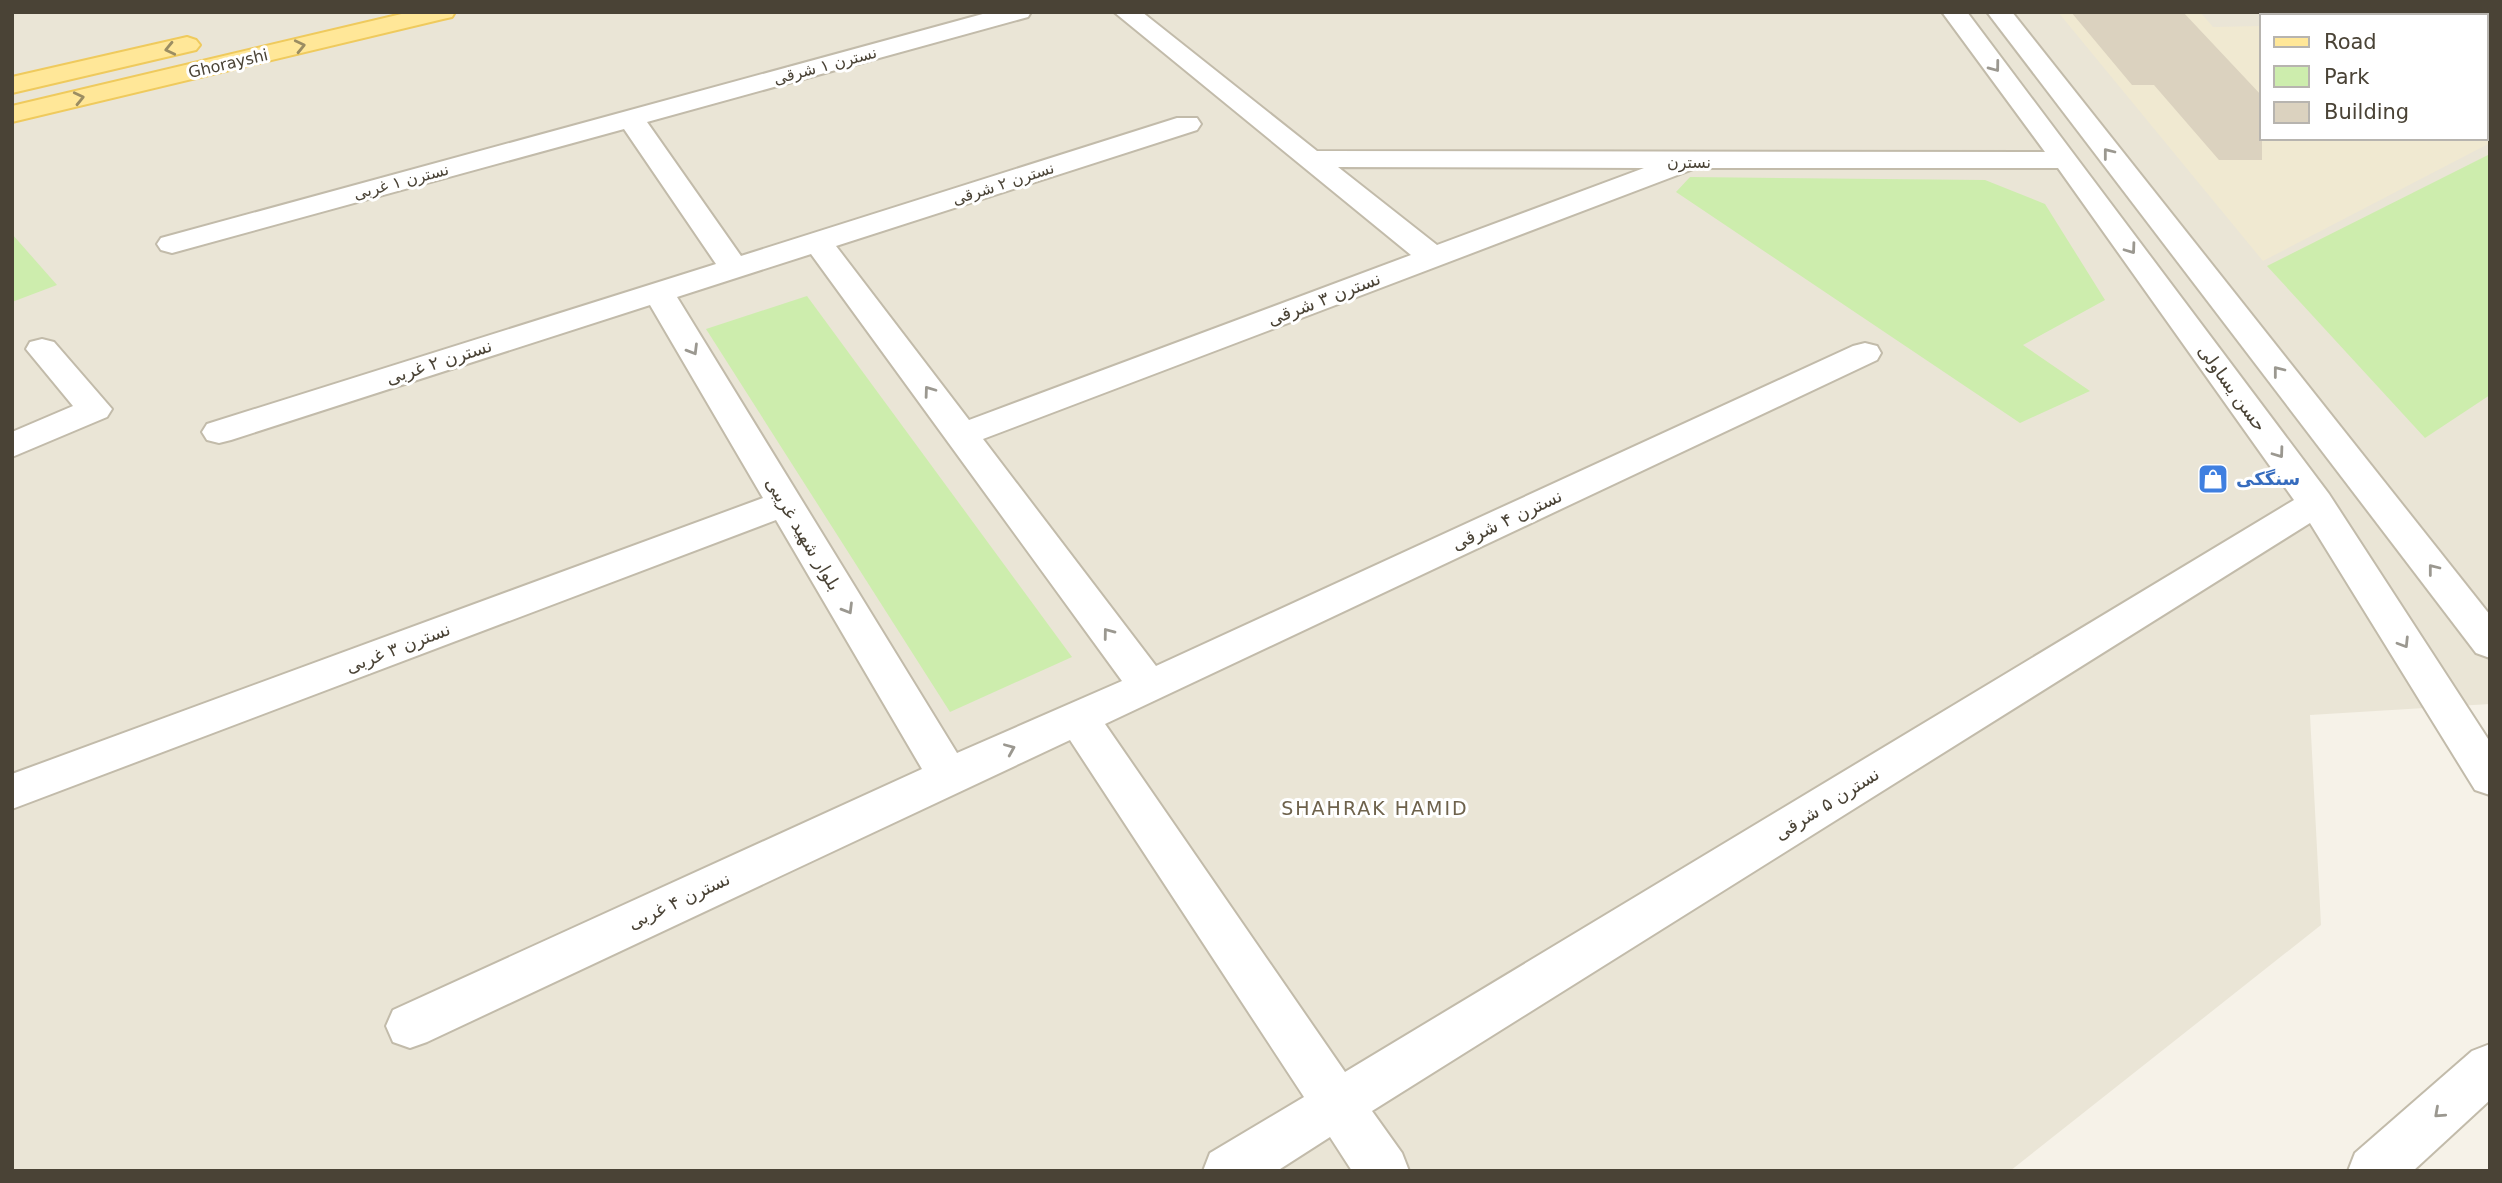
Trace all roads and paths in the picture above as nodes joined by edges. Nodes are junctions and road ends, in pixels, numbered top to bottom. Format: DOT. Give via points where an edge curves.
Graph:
graph roads {
  1 [pos="443,12"];
  2 [pos="1019,12"];
  3 [pos="1126,12"];
  4 [pos="1954,12"];
  5 [pos="1999,12"];
  6 [pos="212,40"];
  7 [pos="12,85"];
  8 [pos="12,114"];
  9 [pos="630,118"];
  10 [pos="1187,124"];
  11 [pos="1311,159"];
  12 [pos="2066,160"];
  13 [pos="1686,162"];
  14 [pos="818,242"];
  15 [pos="172,244"];
  16 [pos="1433,257"];
  17 [pos="735,268"];
  18 [pos="658,292"];
  19 [pos="42,349"];
  20 [pos="1865,353"];
  21 [pos="219,432"];
  22 [pos="961,435"];
  23 [pos="12,446"];
  24 [pos="785,503"];
  25 [pos="2316,503"];
  26 [pos="2490,643"];
  27 [pos="1149,687"];
  28 [pos="1079,719"];
  29 [pos="948,776"];
  30 [pos="2490,778"];
  31 [pos="12,792"];
  32 [pos="410,1026"];
  33 [pos="2490,1067"];
  34 [pos="1338,1105"];
  35 [pos="1229,1171"];
  36 [pos="1383,1171"];
  37 [pos="2374,1171"];
  8 -- 1 [label="main road, Ghorayshi, one-way"];
  2 -- 9 [label="street, نسترن ۱ شرقی"];
  3 -- 11 [label="street"];
  4 -- 12 [label="street, حسن یساولی, one-way"];
  26 -- 5 [label="street, one-way"];
  6 -- 7 [label="main road, Ghorayshi, one-way"];
  9 -- 15 [label="street, نسترن ۱ غربی"];
  9 -- 17 [label="street"];
  10 -- 14 [label="street, نسترن ۲ شرقی"];
  11 -- 13 [label="street, نسترن"];
  11 -- 16 [label="street"];
  12 -- 13 [label="street, نسترن"];
  12 -- 25 [label="street, حسن یساولی, one-way"];
  13 -- 16 [label="street, نسترن ۳ شرقی"];
  14 -- 17 [label="street, نسترن ۲ شرقی"];
  22 -- 14 [label="street, one-way"];
  16 -- 22 [label="street, نسترن ۳ شرقی"];
  17 -- 18 [label="street, نسترن ۲ غربی"];
  18 -- 21 [label="street, نسترن ۲ غربی"];
  18 -- 24 [label="street, بلوار شهید غریبی, one-way"];
  19 -- 23 [label="street" via="95,409"];
  20 -- 27 [label="street, نسترن ۴ شرقی"];
  27 -- 22 [label="street, one-way"];
  24 -- 29 [label="street, بلوار شهید غریبی, one-way"];
  24 -- 31 [label="street, نسترن ۳ غربی"];
  25 -- 30 [label="street, حسن یساولی, one-way"];
  25 -- 34 [label="street, نسترن ۵ شرقی"];
  27 -- 28 [label="street, نسترن ۴ شرقی"];
  29 -- 28 [label="street, نسترن ۴ غربی, one-way"];
  28 -- 34 [label="street"];
  29 -- 32 [label="street, نسترن ۴ غربی"];
  33 -- 37 [label="street, one-way"];
  34 -- 35 [label="street, نسترن ۵ شرقی"];
  34 -- 36 [label="street"];
}
